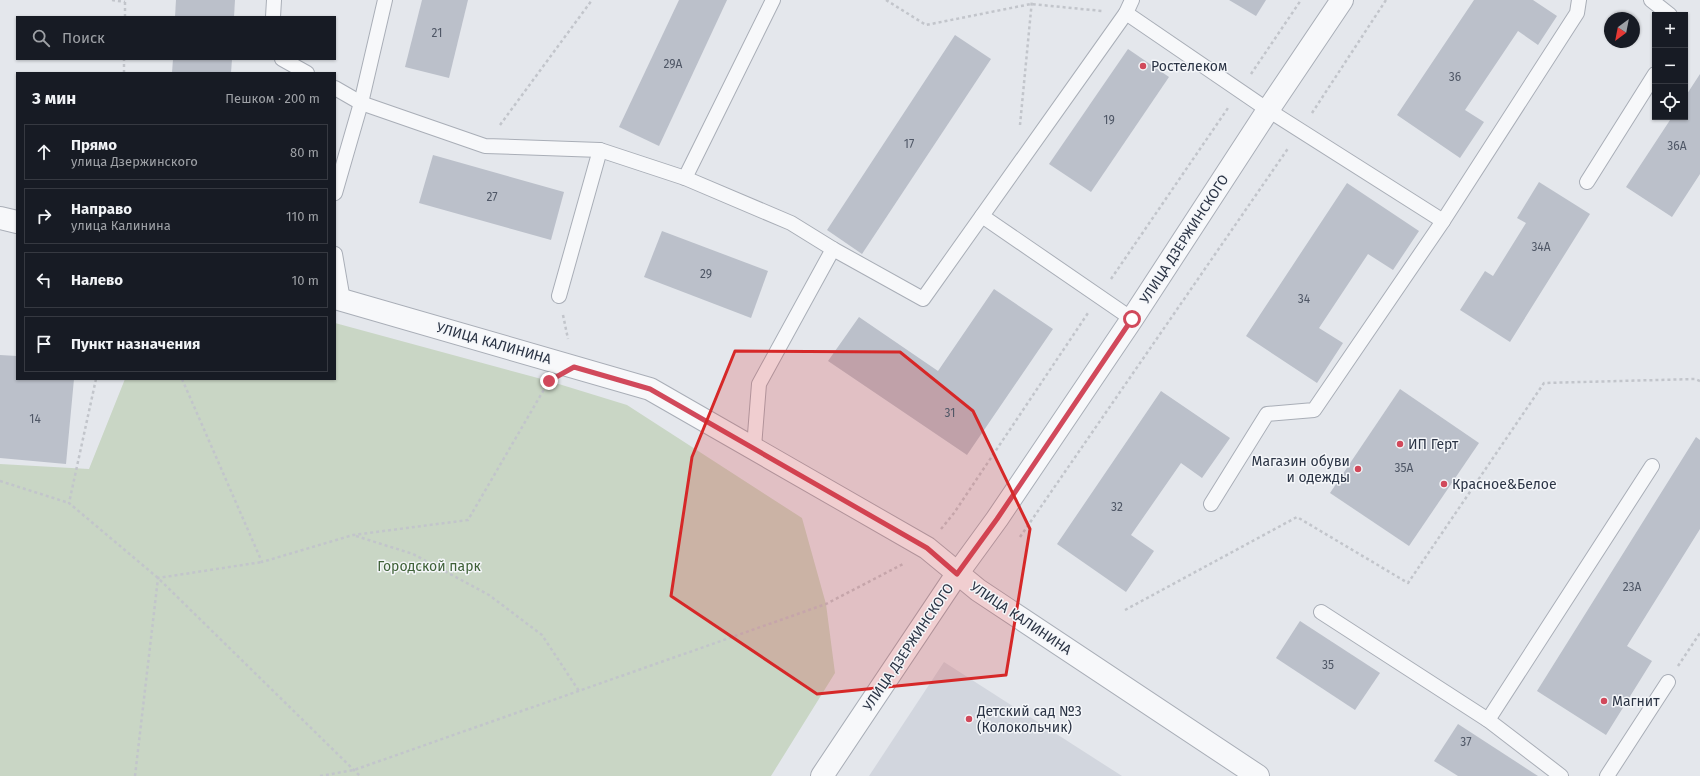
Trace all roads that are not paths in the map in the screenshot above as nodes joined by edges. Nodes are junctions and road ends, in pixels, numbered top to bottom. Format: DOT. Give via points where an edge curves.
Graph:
graph roads {
  1 [pos="274,0"];
  2 [pos="385,0"];
  3 [pos="773,0"];
  4 [pos="1132,0"];
  5 [pos="1342,0"];
  6 [pos="1579,0"];
  7 [pos="1651,0"];
  8 [pos="1666,12"];
  9 [pos="1126,13"];
  10 [pos="273,16"];
  11 [pos="284,60"];
  12 [pos="305,72"];
  13 [pos="1652,79"];
  14 [pos="336,89"];
  15 [pos="361,103"];
  16 [pos="1268,110"];
  17 [pos="600,150"];
  18 [pos="685,178"];
  19 [pos="1587,182"];
  20 [pos="336,190"];
  21 [pos="982,216"];
  22 [pos="0,218"];
  23 [pos="1443,221"];
  24 [pos="16,222"];
  25 [pos="833,249"];
  26 [pos="336,265"];
  27 [pos="559,296"];
  28 [pos="339,299"];
  29 [pos="1132,319"];
  30 [pos="754,448"];
  31 [pos="1652,466"];
  32 [pos="1211,504"];
  33 [pos="957,574"];
  34 [pos="1321,612"];
  35 [pos="1668,682"];
  36 [pos="1488,720"];
  37 [pos="822,776"];
  38 [pos="1258,776"];
  39 [pos="1561,776"];
  40 [pos="1606,776"];
  1 -- 10 [label="lane"];
  2 -- 15 [label="lane"];
  3 -- 18 [label="lane"];
  4 -- 9 [label="lane"];
  5 -- 16 [label="street, УЛИЦА ДЗЕРЖИНСКОГО"];
  6 -- 23 [label="lane" via="1577,13"];
  7 -- 8 [label="lane"];
  9 -- 16 [label="lane"];
  9 -- 21 [label="lane"];
  11 -- 12 [label="lane"];
  13 -- 19 [label="lane"];
  14 -- 15 [label="lane"];
  15 -- 17 [label="lane" via="485,146"];
  15 -- 20 [label="lane"];
  16 -- 23 [label="lane"];
  16 -- 29 [label="street, УЛИЦА ДЗЕРЖИНСКОГО"];
  17 -- 18 [label="lane"];
  17 -- 27 [label="lane"];
  18 -- 25 [label="lane" via="791,223"];
  21 -- 25 [label="lane" via="923,299"];
  21 -- 29 [label="lane"];
  22 -- 24 [label="street"];
  23 -- 32 [label="lane" via="1314,410 1267,414"];
  25 -- 30 [label="lane" via="759,384"];
  26 -- 28 [label="lane"];
  28 -- 30 [label="street, УЛИЦА КАЛИНИНА" via="650,389"];
  29 -- 33 [label="street, УЛИЦА ДЗЕРЖИНСКОГО"];
  30 -- 33 [label="street, УЛИЦА КАЛИНИНА" via="927,548"];
  31 -- 36 [label="lane"];
  33 -- 37 [label="street, УЛИЦА ДЗЕРЖИНСКОГО"];
  33 -- 38 [label="street, УЛИЦА КАЛИНИНА"];
  34 -- 36 [label="lane"];
  35 -- 40 [label="lane"];
  36 -- 39 [label="lane"];
}
